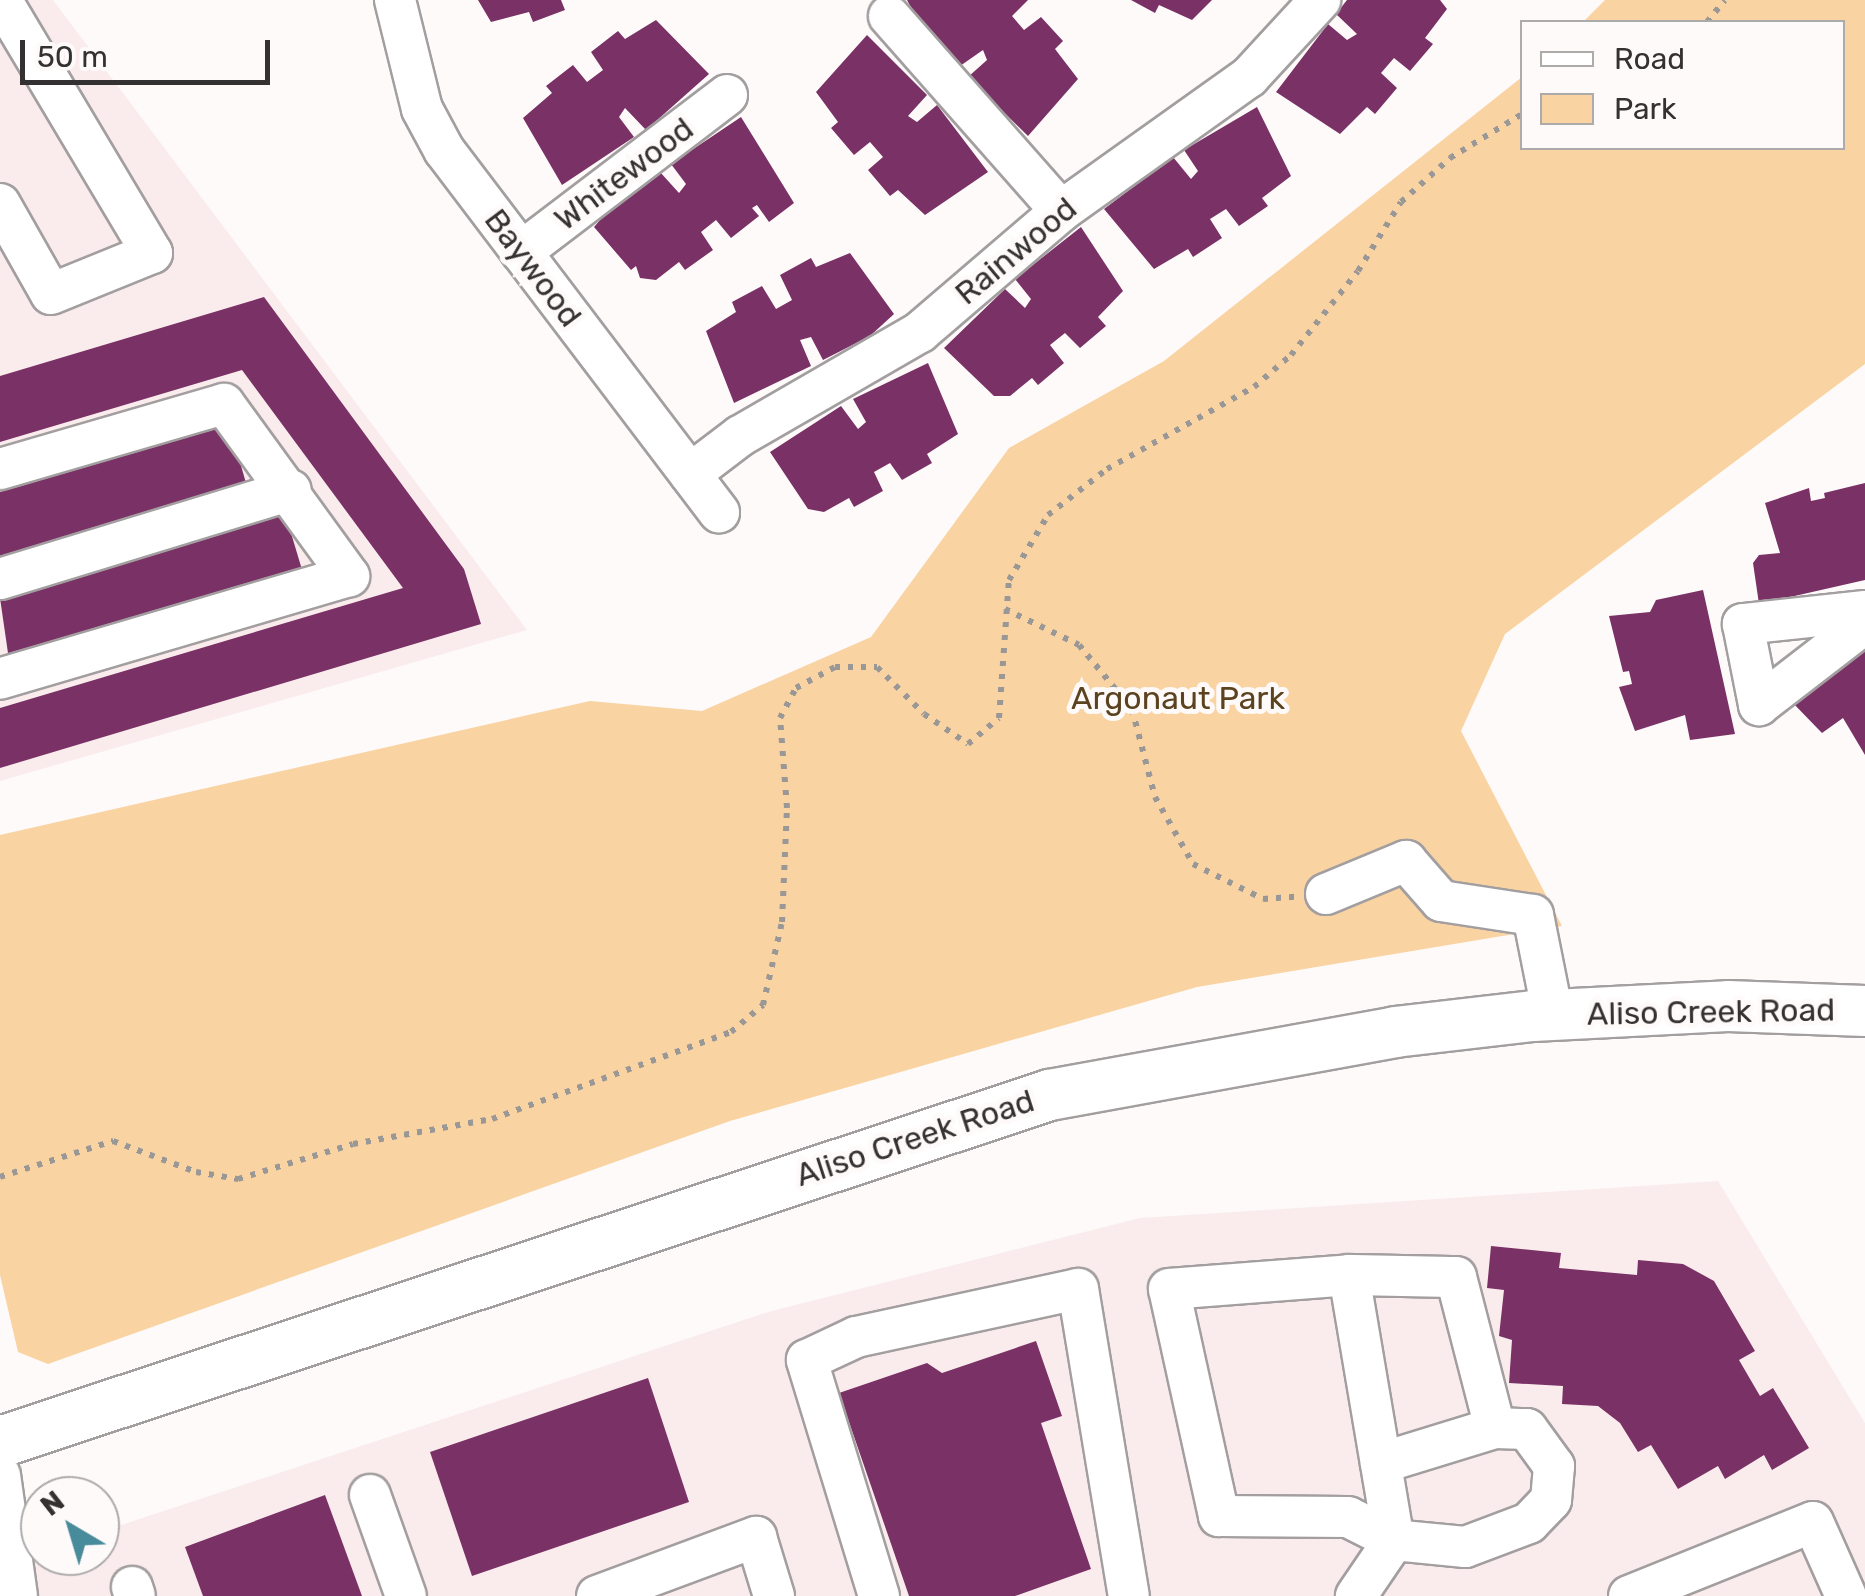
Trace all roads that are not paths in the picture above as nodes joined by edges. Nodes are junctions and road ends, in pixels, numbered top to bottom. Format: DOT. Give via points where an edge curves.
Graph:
graph roads {
  1 [pos="1,0"];
  2 [pos="396,0"];
  3 [pos="1320,0"];
  4 [pos="889,16"];
  5 [pos="727,95"];
  6 [pos="0,204"];
  7 [pos="1061,211"];
  8 [pos="521,252"];
  9 [pos="0,469"];
  10 [pos="690,474"];
  11 [pos="291,490"];
  12 [pos="719,512"];
  13 [pos="0,579"];
  14 [pos="1865,611"];
  15 [pos="1865,622"];
  16 [pos="0,679"];
  17 [pos="1326,894"];
  18 [pos="1865,1011"];
  19 [pos="1553,1014"];
  20 [pos="1349,1276"];
  21 [pos="1495,1428"];
  22 [pos="0,1442"];
  23 [pos="1381,1462"];
  24 [pos="0,1475"];
  25 [pos="370,1494"];
  26 [pos="1394,1540"];
  27 [pos="17,1596"];
  28 [pos="406,1596"];
  29 [pos="597,1596"];
  30 [pos="774,1596"];
  31 [pos="879,1596"];
  32 [pos="1129,1596"];
  33 [pos="1356,1596"];
  34 [pos="1628,1596"];
  35 [pos="1846,1596"];
  1 -- 6 [label="street" via="152,253 52,294"];
  2 -- 8 [label="street, Baywood" via="422,109 444,150"];
  3 -- 7 [label="street, Rainwood" via="1249,77"];
  4 -- 7 [label="street"];
  5 -- 8 [label="street, Whitewood"];
  7 -- 10 [label="street, Rainwood" via="920,332 740,436"];
  8 -- 10 [label="street, Baywood"];
  9 -- 11 [label="street" via="224,404"];
  10 -- 12 [label="street, Baywood"];
  11 -- 13 [label="street"];
  11 -- 16 [label="street" via="350,576"];
  14 -- 15 [label="street" via="1743,624 1759,705"];
  17 -- 19 [label="street" via="1406,861 1442,902 1533,916"];
  18 -- 19 [label="main road, Aliso Creek Road" via="1728,1006"];
  19 -- 22 [label="main road, Aliso Creek Road" via="1395,1032 1050,1095"];
  20 -- 21 [label="street" via="1456,1276"];
  20 -- 23 [label="street"];
  20 -- 26 [label="street" via="1169,1289 1219,1516 1348,1517"];
  21 -- 23 [label="street"];
  21 -- 26 [label="street" via="1536,1436 1554,1466 1551,1500 1529,1523 1465,1548"];
  23 -- 26 [label="street"];
  24 -- 27 [label="street"];
  25 -- 28 [label="street"];
  26 -- 33 [label="street"];
  29 -- 30 [label="street" via="756,1536"];
  31 -- 32 [label="street" via="807,1360 856,1338 1078,1288"];
  34 -- 35 [label="street" via="1813,1522"];
}
